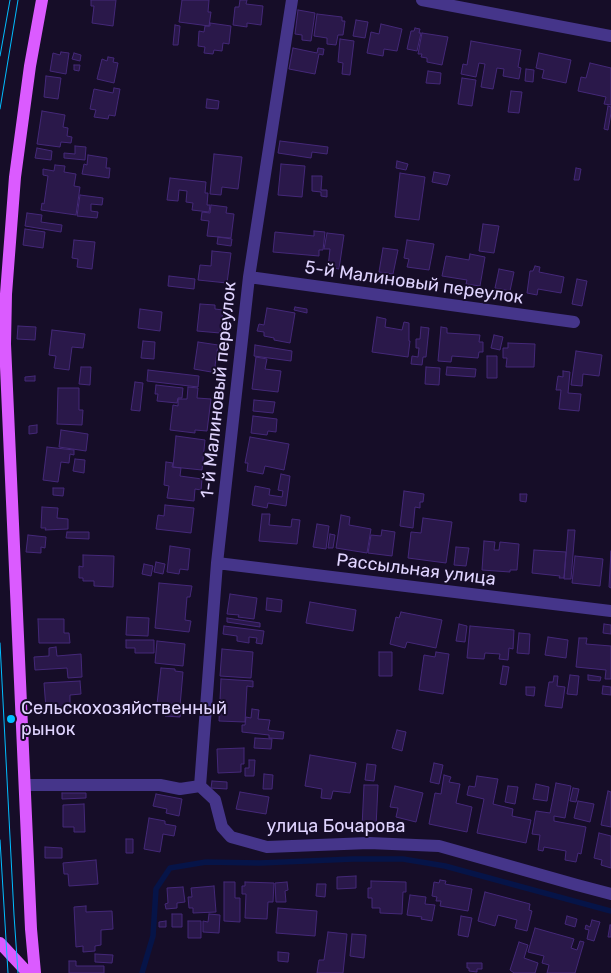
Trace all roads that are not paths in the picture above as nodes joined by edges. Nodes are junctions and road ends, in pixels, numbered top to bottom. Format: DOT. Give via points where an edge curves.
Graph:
graph roads {
  1 [pos="42,0"];
  2 [pos="292,0"];
  3 [pos="422,0"];
  4 [pos="611,36"];
  5 [pos="249,277"];
  6 [pos="574,322"];
  7 [pos="217,563"];
  8 [pos="611,611"];
  9 [pos="26,786"];
  10 [pos="200,786"];
  11 [pos="611,894"];
  12 [pos="31,929"];
  13 [pos="3,946"];
  14 [pos="28,973"];
  15 [pos="35,973"];
  1 -- 9 [label="main road" via="15,177 6,294"];
  2 -- 5 [label="street, 1-й Малиновый переулок"];
  3 -- 4 [label="street"];
  5 -- 6 [label="street, 5-й Малиновый переулок"];
  5 -- 7 [label="street, 1-й Малиновый переулок"];
  7 -- 8 [label="street, Рассыльная улица"];
  7 -- 10 [label="street, 1-й Малиновый переулок"];
  9 -- 10 [label="street" via="160,785 180,789"];
  9 -- 12 [label="main road"];
  10 -- 11 [label="street, улица Бочарова" via="215,800 222,827 231,837 267,847 439,846"];
  12 -- 13 [label="main road" via="29,938 17,950"];
  12 -- 15 [label="main road"];
  13 -- 14 [label="main road"];
}
